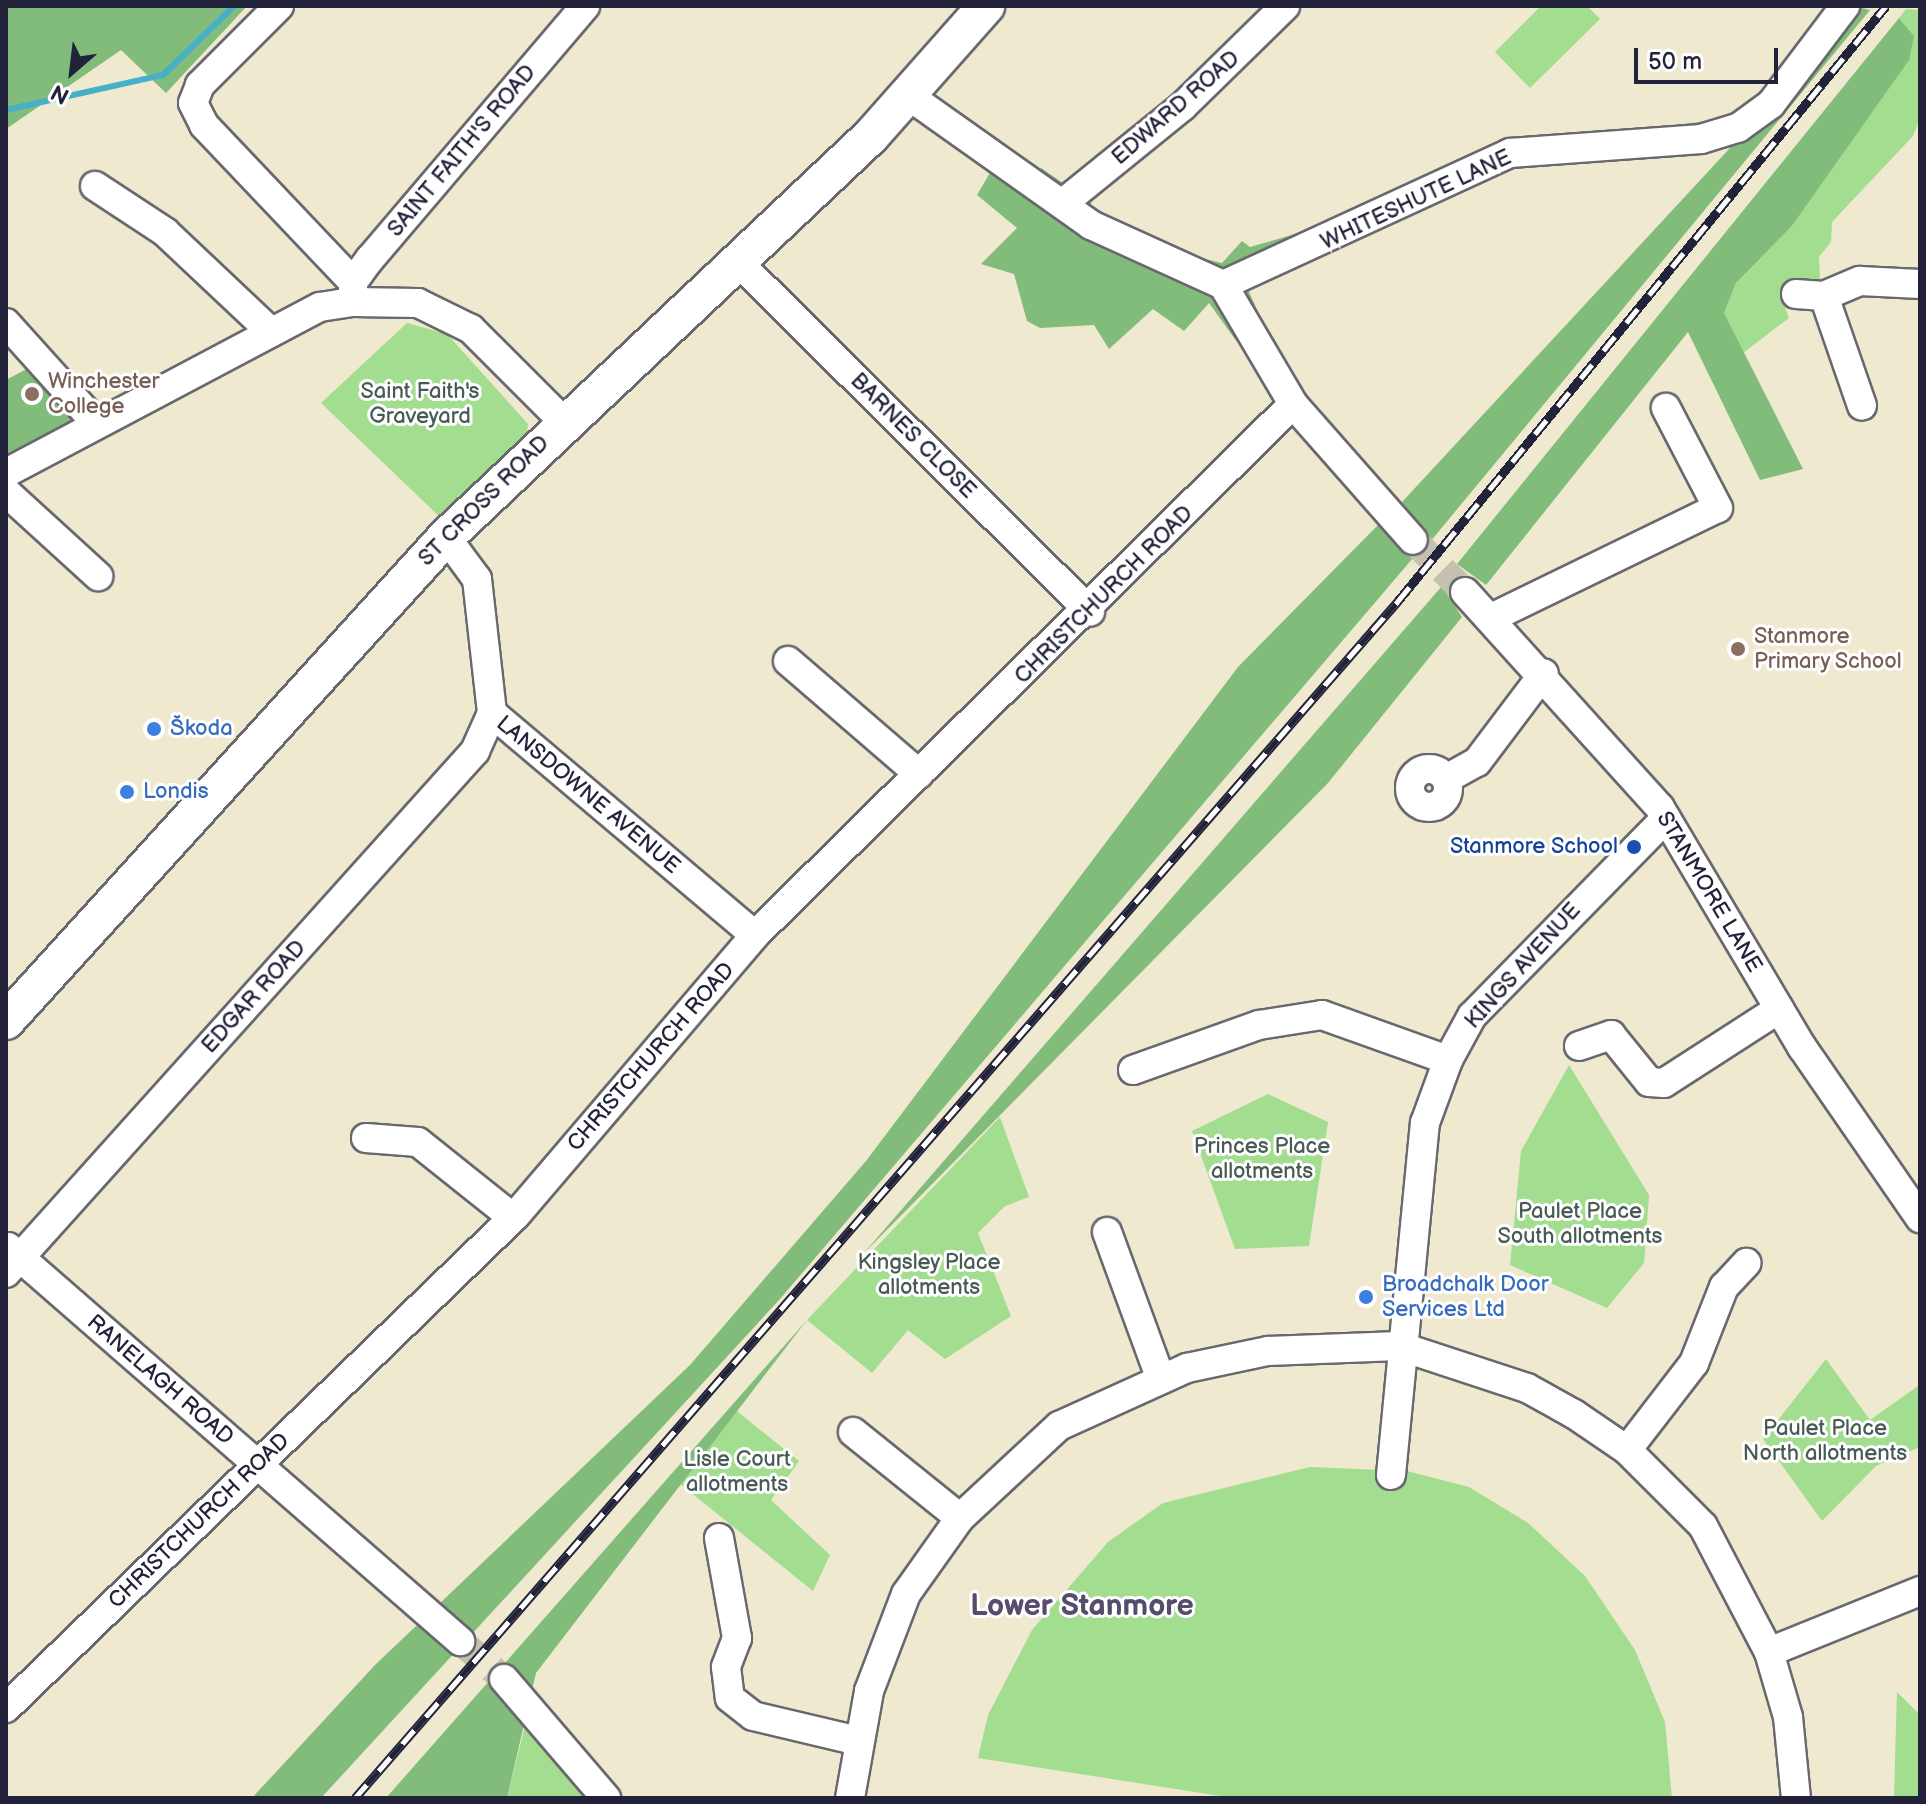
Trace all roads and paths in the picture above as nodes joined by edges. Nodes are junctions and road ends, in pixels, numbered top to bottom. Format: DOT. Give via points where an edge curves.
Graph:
graph roads {
  1 [pos="279,6"];
  2 [pos="585,6"];
  3 [pos="986,6"];
  4 [pos="1285,6"];
  5 [pos="1845,6"];
  6 [pos="909,96"];
  7 [pos="95,186"];
  8 [pos="1062,204"];
  9 [pos="736,260"];
  10 [pos="1920,284"];
  11 [pos="1223,285"];
  12 [pos="353,292"];
  13 [pos="1796,294"];
  14 [pos="1824,296"];
  15 [pos="6,323"];
  16 [pos="271,332"];
  17 [pos="1293,404"];
  18 [pos="1862,406"];
  19 [pos="1666,408"];
  20 [pos="564,422"];
  21 [pos="96,423"];
  22 [pos="6,473"];
  23 [pos="6,492"];
  24 [pos="446,537"];
  25 [pos="1413,540"];
  26 [pos="98,576"];
  27 [pos="1465,592"];
  28 [pos="1090,612"];
  29 [pos="1491,618"];
  30 [pos="788,661"];
  31 [pos="1544,673"];
  32 [pos="492,713"];
  33 [pos="919,774"];
  34 [pos="1446,779"];
  35 [pos="1666,818"];
  36 [pos="755,935"];
  37 [pos="1779,1009"];
  38 [pos="6,1021"];
  39 [pos="1579,1046"];
  40 [pos="1448,1060"];
  41 [pos="1133,1070"];
  42 [pos="366,1138"];
  43 [pos="512,1217"];
  44 [pos="1920,1218"];
  45 [pos="1107,1232"];
  46 [pos="11,1258"];
  47 [pos="1746,1263"];
  48 [pos="1399,1346"];
  49 [pos="1160,1377"];
  50 [pos="853,1432"];
  51 [pos="1627,1450"];
  52 [pos="255,1464"];
  53 [pos="1391,1475"];
  54 [pos="960,1518"];
  55 [pos="719,1538"];
  56 [pos="1920,1591"];
  57 [pos="460,1641"];
  58 [pos="1769,1652"];
  59 [pos="504,1679"];
  60 [pos="6,1708"];
  61 [pos="859,1741"];
  62 [pos="606,1798"];
  63 [pos="850,1798"];
  64 [pos="1796,1798"];
  1 -- 12 [label="street" via="200,85 196,115"];
  2 -- 12 [label="street, SAINT FAITH'S ROAD"];
  3 -- 6 [label="main road, ST CROSS ROAD"];
  4 -- 8 [label="street, EDWARD ROAD" via="1183,106"];
  5 -- 11 [label="street, WHITESHUTE LANE" via="1771,104 1738,128 1701,139 1510,153"];
  6 -- 8 [label="street"];
  6 -- 9 [label="main road, ST CROSS ROAD"];
  7 -- 16 [label="street" via="165,232"];
  8 -- 11 [label="street" via="1091,225"];
  9 -- 20 [label="main road, ST CROSS ROAD"];
  9 -- 28 [label="street, BARNES CLOSE"];
  10 -- 14 [label="street" via="1860,281"];
  11 -- 17 [label="street"];
  12 -- 16 [label="street"];
  12 -- 20 [label="street" via="418,303 471,329"];
  13 -- 14 [label="street"];
  14 -- 18 [label="street"];
  15 -- 21 [label="street"];
  16 -- 21 [label="street"];
  17 -- 25 [label="street"];
  17 -- 28 [label="street, CHRISTCHURCH ROAD"];
  19 -- 29 [label="street" via="1718,508"];
  20 -- 24 [label="main road, ST CROSS ROAD"];
  21 -- 22 [label="street"];
  23 -- 26 [label="street"];
  24 -- 32 [label="street, LANSDOWNE AVENUE" via="477,579"];
  24 -- 38 [label="main road, ST CROSS ROAD"];
  27 -- 29 [label="street, STANMORE LANE"];
  28 -- 33 [label="street, CHRISTCHURCH ROAD"];
  29 -- 31 [label="street, STANMORE LANE"];
  30 -- 33 [label="street"];
  31 -- 34 [label="street" via="1477,762"];
  31 -- 35 [label="street, STANMORE LANE"];
  32 -- 36 [label="street, LANSDOWNE AVENUE"];
  32 -- 46 [label="street, EDGAR ROAD" via="475,751"];
  33 -- 36 [label="street, CHRISTCHURCH ROAD"];
  35 -- 37 [label="street, STANMORE LANE"];
  35 -- 40 [label="street, KINGS AVENUE" via="1472,1016"];
  36 -- 43 [label="street, CHRISTCHURCH ROAD"];
  37 -- 39 [label="street" via="1664,1083 1649,1082 1611,1035"];
  37 -- 44 [label="street, STANMORE LANE"];
  40 -- 41 [label="street" via="1322,1015 1259,1025"];
  40 -- 48 [label="street, KINGS AVENUE" via="1425,1123"];
  42 -- 43 [label="street" via="418,1142"];
  43 -- 52 [label="street, CHRISTCHURCH ROAD"];
  45 -- 49 [label="street"];
  46 -- 52 [label="street, RANELAGH ROAD"];
  47 -- 51 [label="street" via="1724,1287 1694,1363"];
  48 -- 49 [label="street" via="1268,1351"];
  48 -- 51 [label="street" via="1527,1388"];
  48 -- 53 [label="street, KINGS AVENUE"];
  49 -- 54 [label="street" via="1059,1426"];
  50 -- 54 [label="street"];
  51 -- 58 [label="street" via="1703,1526"];
  52 -- 57 [label="street, RANELAGH ROAD"];
  52 -- 60 [label="street, CHRISTCHURCH ROAD"];
  54 -- 61 [label="street" via="906,1594 869,1691"];
  55 -- 61 [label="street" via="737,1638 726,1667 730,1698 753,1716"];
  56 -- 58 [label="street"];
  58 -- 64 [label="street" via="1788,1717"];
  59 -- 62 [label="street"];
  61 -- 63 [label="street"];
}
